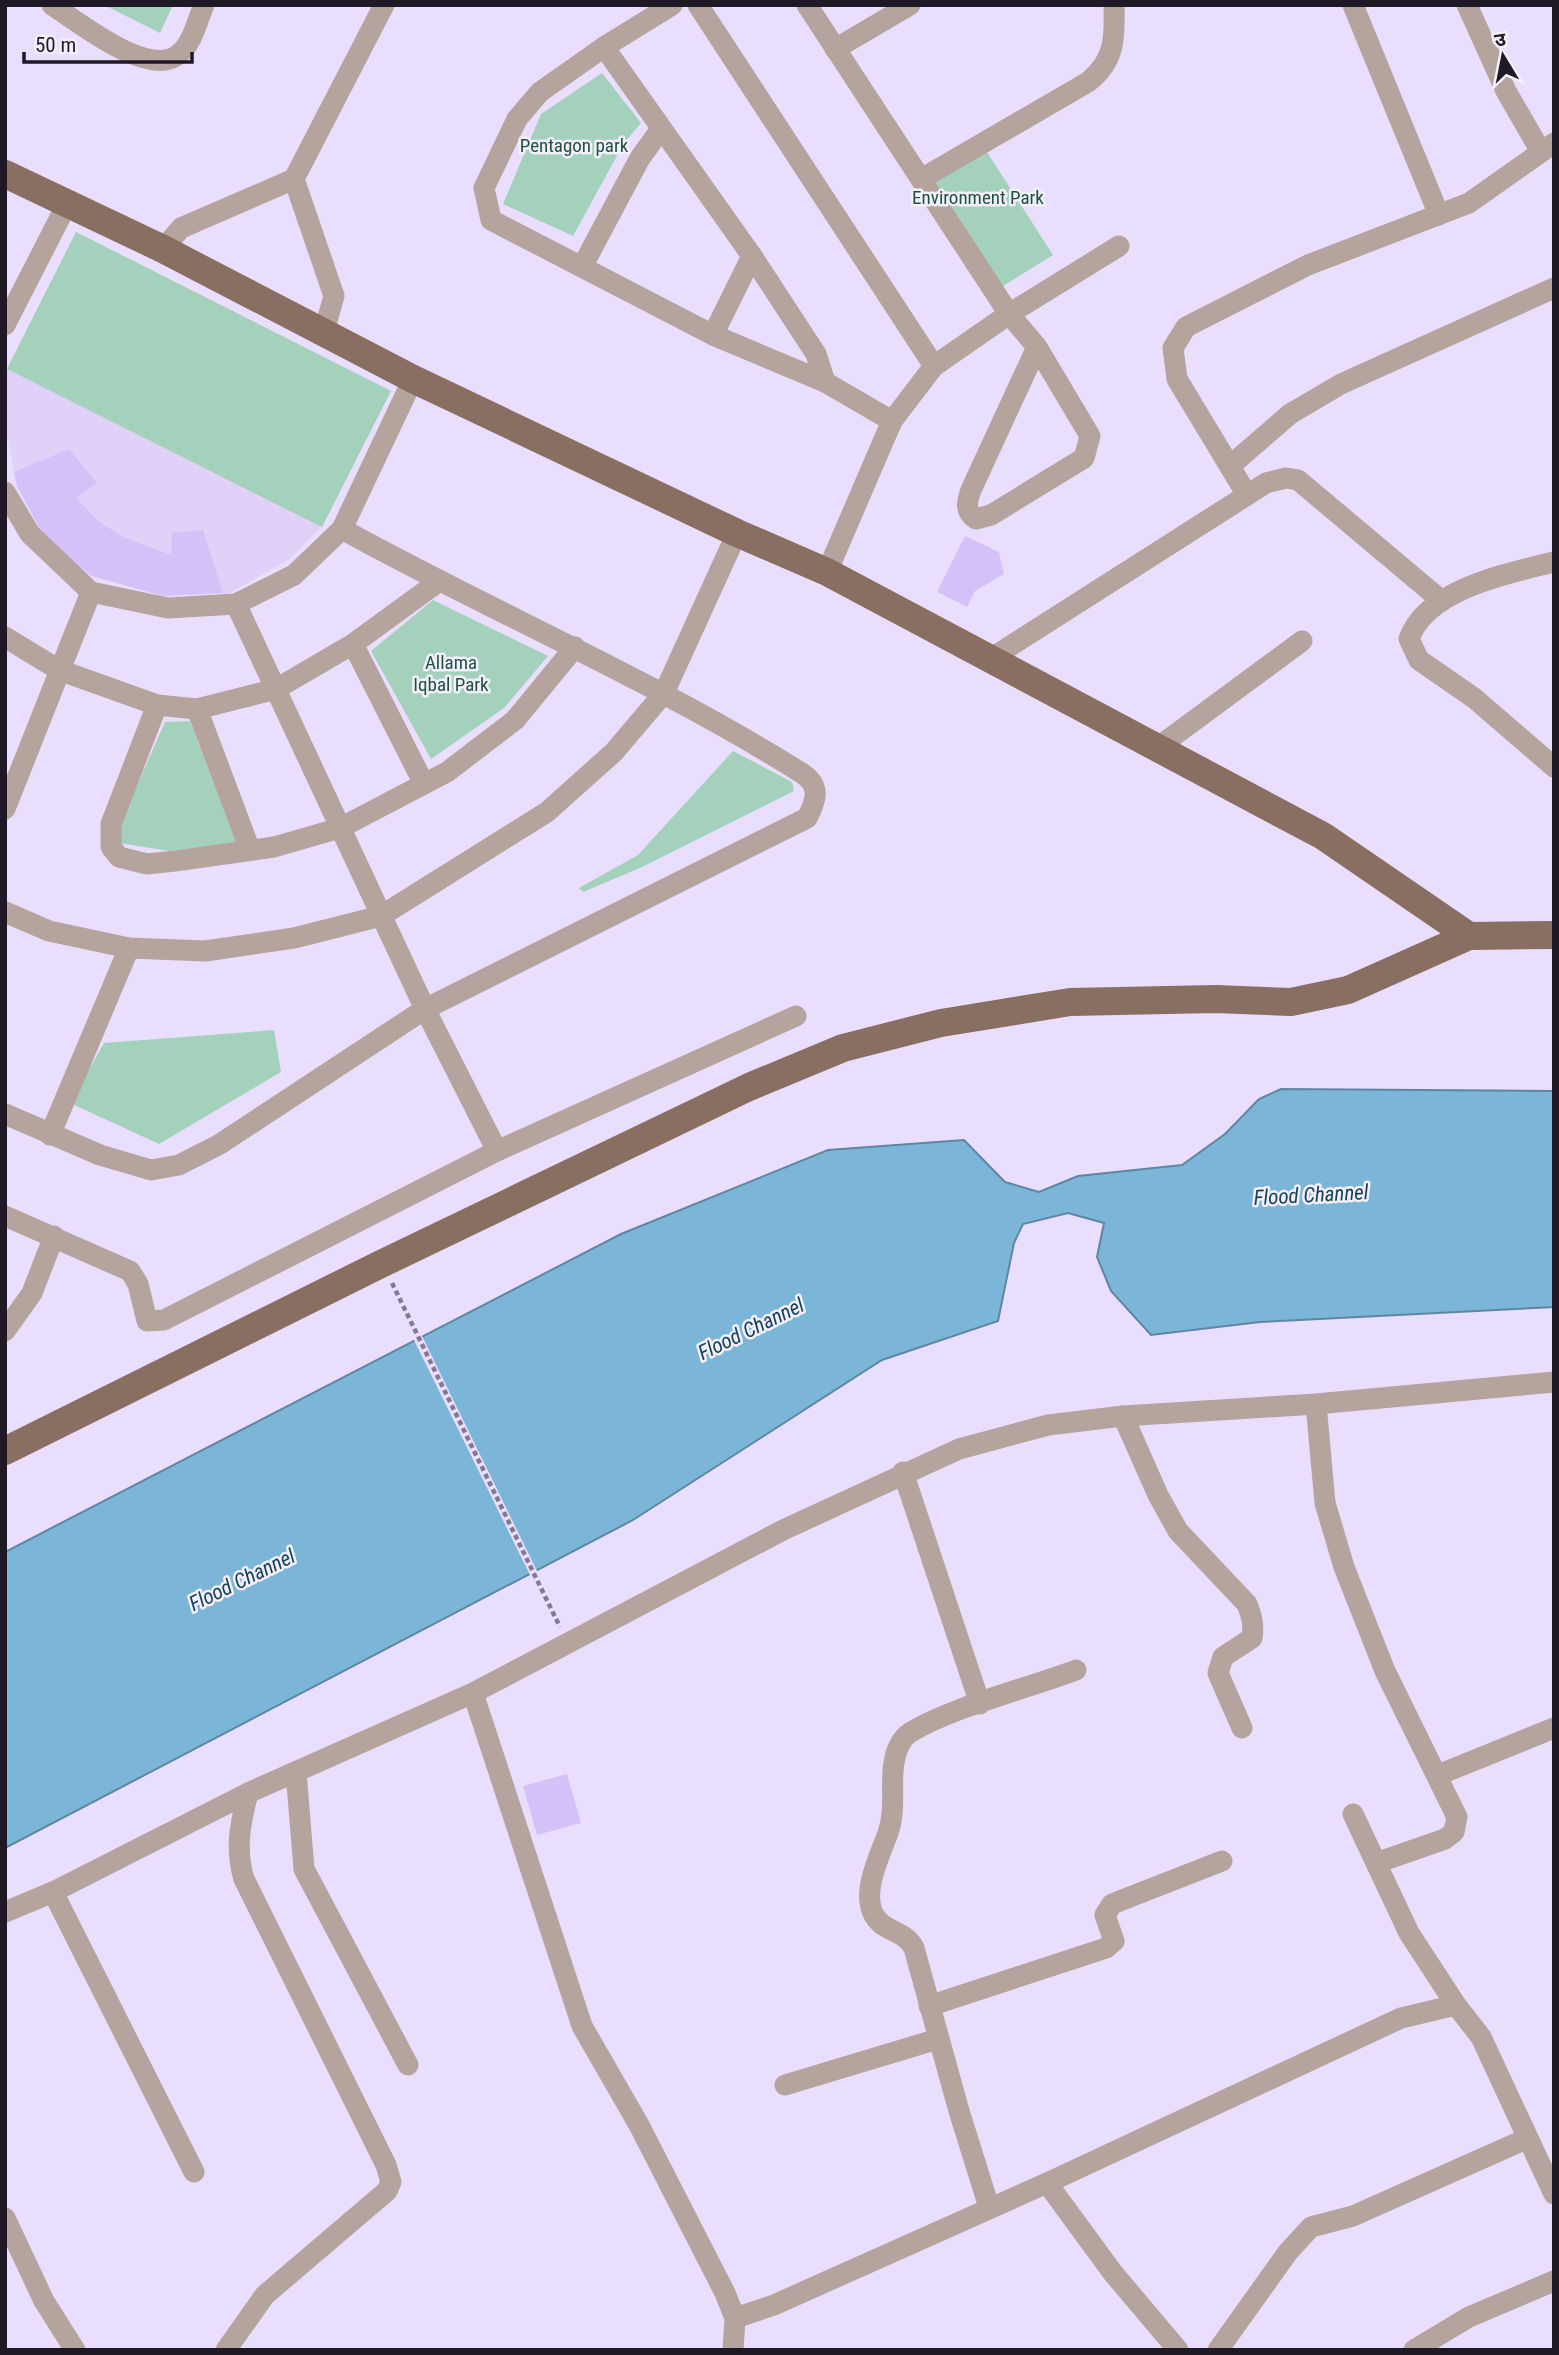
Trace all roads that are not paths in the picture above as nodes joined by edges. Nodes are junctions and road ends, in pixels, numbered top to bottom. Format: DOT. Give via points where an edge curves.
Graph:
graph roads {
  1 [pos="51,5"];
  2 [pos="204,5"];
  3 [pos="384,5"];
  4 [pos="672,5"];
  5 [pos="698,5"];
  6 [pos="807,5"];
  7 [pos="910,5"];
  8 [pos="1114,5"];
  9 [pos="1353,5"];
  10 [pos="1466,5"];
  11 [pos="604,47"];
  12 [pos="835,49"];
  13 [pos="661,129"];
  14 [pos="1547,146"];
  15 [pos="5,174"];
  16 [pos="294,179"];
  17 [pos="921,179"];
  18 [pos="67,204"];
  19 [pos="1439,215"];
  20 [pos="1119,246"];
  21 [pos="163,249"];
  22 [pos="752,256"];
  23 [pos="582,267"];
  24 [pos="1554,288"];
  25 [pos="1009,314"];
  26 [pos="5,326"];
  27 [pos="323,335"];
  28 [pos="713,335"];
  29 [pos="1037,347"];
  30 [pos="934,366"];
  31 [pos="413,379"];
  32 [pos="825,382"];
  33 [pos="892,421"];
  34 [pos="1230,466"];
  35 [pos="5,492"];
  36 [pos="1247,495"];
  37 [pos="342,529"];
  38 [pos="737,533"];
  39 [pos="1554,562"];
  40 [pos="827,572"];
  41 [pos="438,582"];
  42 [pos="91,592"];
  43 [pos="1442,601"];
  44 [pos="236,604"];
  45 [pos="5,637"];
  46 [pos="1302,641"];
  47 [pos="353,644"];
  48 [pos="575,647"];
  49 [pos="990,659"];
  50 [pos="59,670"];
  51 [pos="276,689"];
  52 [pos="664,693"];
  53 [pos="157,705"];
  54 [pos="197,709"];
  55 [pos="1157,748"];
  56 [pos="1554,767"];
  57 [pos="424,784"];
  58 [pos="5,809"];
  59 [pos="340,828"];
  60 [pos="250,850"];
  61 [pos="5,912"];
  62 [pos="381,916"];
  63 [pos="1554,935"];
  64 [pos="1469,936"];
  65 [pos="129,948"];
  66 [pos="425,1009"];
  67 [pos="796,1016"];
  68 [pos="5,1114"];
  69 [pos="50,1135"];
  70 [pos="497,1151"];
  71 [pos="5,1216"];
  72 [pos="54,1236"];
  73 [pos="5,1331"];
  74 [pos="1554,1382"];
  75 [pos="1315,1404"];
  76 [pos="1123,1416"];
  77 [pos="5,1451"];
  78 [pos="903,1472"];
  79 [pos="1076,1670"];
  80 [pos="473,1693"];
  81 [pos="981,1704"];
  82 [pos="1242,1728"];
  83 [pos="1554,1728"];
  84 [pos="296,1772"];
  85 [pos="1438,1775"];
  86 [pos="248,1793"];
  87 [pos="1353,1814"];
  88 [pos="1222,1861"];
  89 [pos="1376,1863"];
  90 [pos="53,1892"];
  91 [pos="5,1912"];
  92 [pos="1456,2005"];
  93 [pos="929,2006"];
  94 [pos="938,2039"];
  95 [pos="408,2065"];
  96 [pos="785,2085"];
  97 [pos="1528,2138"];
  98 [pos="194,2172"];
  99 [pos="1047,2183"];
  100 [pos="1554,2194"];
  101 [pos="989,2207"];
  102 [pos="5,2218"];
  103 [pos="1554,2281"];
  104 [pos="735,2318"];
  105 [pos="75,2350"];
  106 [pos="226,2350"];
  107 [pos="733,2350"];
  108 [pos="1178,2350"];
  109 [pos="1218,2350"];
  110 [pos="1414,2350"];
  1 -- 2 [label="street" via="130,54 158,61 173,59 187,46"];
  3 -- 16 [label="street"];
  4 -- 11 [label="street"];
  5 -- 30 [label="street"];
  6 -- 12 [label="street"];
  7 -- 12 [label="street"];
  8 -- 17 [label="street" via="1114,44 1102,71"];
  9 -- 19 [label="street"];
  10 -- 14 [label="street" via="1506,91"];
  11 -- 13 [label="street"];
  11 -- 23 [label="street" via="540,92 517,119 484,188 491,220"];
  12 -- 17 [label="street"];
  13 -- 22 [label="street"];
  13 -- 23 [label="street" via="640,158"];
  14 -- 19 [label="street" via="1488,192"];
  15 -- 18 [label="main road"];
  16 -- 21 [label="street" via="181,228"];
  16 -- 27 [label="street" via="334,296"];
  17 -- 25 [label="street"];
  18 -- 21 [label="main road"];
  18 -- 26 [label="street"];
  19 -- 34 [label="street" via="1308,265 1186,327 1177,337 1173,348 1177,379"];
  20 -- 25 [label="street"];
  21 -- 27 [label="main road"];
  22 -- 28 [label="street"];
  22 -- 32 [label="street" via="816,354"];
  23 -- 28 [label="street"];
  24 -- 34 [label="street" via="1341,384 1290,414"];
  25 -- 29 [label="street"];
  25 -- 30 [label="street"];
  27 -- 31 [label="main road"];
  28 -- 32 [label="street"];
  29 -- 29 [label="street" via="971,490 967,505 976,519 991,515 1084,458 1090,446 1086,424"];
  30 -- 33 [label="street"];
  31 -- 37 [label="street"];
  31 -- 38 [label="main road"];
  32 -- 33 [label="street"];
  33 -- 40 [label="street"];
  34 -- 36 [label="street"];
  35 -- 42 [label="street" via="30,534"];
  36 -- 43 [label="street" via="1277,479 1298,480"];
  36 -- 49 [label="street"];
  37 -- 41 [label="street"];
  37 -- 44 [label="street" via="294,575"];
  38 -- 40 [label="main road"];
  38 -- 52 [label="street"];
  39 -- 43 [label="street" via="1480,581"];
  40 -- 49 [label="main road"];
  41 -- 47 [label="street"];
  41 -- 48 [label="street"];
  42 -- 44 [label="street" via="168,608"];
  42 -- 50 [label="street"];
  43 -- 56 [label="street" via="1412,629 1413,653"];
  44 -- 51 [label="street"];
  45 -- 50 [label="street"];
  46 -- 55 [label="street"];
  47 -- 51 [label="street"];
  47 -- 57 [label="street"];
  48 -- 52 [label="street"];
  48 -- 57 [label="street" via="515,720"];
  49 -- 55 [label="main road"];
  50 -- 53 [label="street"];
  50 -- 58 [label="street"];
  51 -- 54 [label="street"];
  51 -- 59 [label="street"];
  52 -- 62 [label="street" via="614,752 547,812"];
  52 -- 66 [label="street" via="810,778 816,795 807,818"];
  53 -- 54 [label="street"];
  53 -- 60 [label="street" via="114,812 111,847 118,857 146,864"];
  54 -- 60 [label="street"];
  55 -- 64 [label="main road" via="1323,836"];
  57 -- 59 [label="street"];
  59 -- 60 [label="street"];
  59 -- 62 [label="street"];
  61 -- 65 [label="street" via="49,930"];
  62 -- 65 [label="street" via="294,938 205,951"];
  62 -- 66 [label="street"];
  63 -- 64 [label="main road"];
  64 -- 77 [label="main road" via="1348,990 1291,1002 1070,1002 940,1023 843,1048 712,1104"];
  65 -- 69 [label="street"];
  66 -- 69 [label="street" via="220,1144 179,1165 151,1170"];
  66 -- 70 [label="street"];
  67 -- 70 [label="street"];
  68 -- 69 [label="street"];
  70 -- 72 [label="street" via="157,1322 147,1321 130,1271"];
  71 -- 72 [label="street"];
  72 -- 73 [label="street" via="32,1293"];
  74 -- 75 [label="street"];
  75 -- 76 [label="street"];
  75 -- 85 [label="street" via="1325,1503 1344,1567 1385,1671"];
  76 -- 78 [label="street" via="1009,1433"];
  76 -- 82 [label="street" via="1178,1531 1247,1604 1254,1623 1252,1638 1223,1657 1218,1673"];
  78 -- 80 [label="street"];
  78 -- 81 [label="street"];
  79 -- 81 [label="street"];
  80 -- 84 [label="street"];
  80 -- 104 [label="street" via="582,2026 639,2124"];
  81 -- 93 [label="street" via="902,1739 893,1769 891,1825 871,1887 874,1916 906,1936 914,1948"];
  83 -- 85 [label="street"];
  84 -- 86 [label="street"];
  84 -- 95 [label="street" via="304,1868"];
  85 -- 89 [label="street" via="1455,1809 1458,1824 1454,1832"];
  86 -- 90 [label="street"];
  86 -- 106 [label="street" via="238,1840 244,1879 391,2182 357,2219 265,2295"];
  87 -- 89 [label="street"];
  88 -- 93 [label="street" via="1112,1904 1105,1915 1114,1941 1107,1948"];
  89 -- 92 [label="street" via="1409,1933"];
  90 -- 91 [label="street"];
  90 -- 98 [label="street"];
  92 -- 97 [label="street" via="1480,2037"];
  92 -- 99 [label="street" via="1401,2018"];
  93 -- 94 [label="street"];
  94 -- 96 [label="street"];
  94 -- 101 [label="street"];
  97 -- 100 [label="street"];
  97 -- 109 [label="street" via="1353,2216 1311,2227"];
  99 -- 101 [label="street"];
  99 -- 108 [label="street" via="1113,2273"];
  101 -- 104 [label="street" via="774,2305"];
  102 -- 105 [label="street" via="44,2301"];
  103 -- 110 [label="street" via="1469,2317"];
  104 -- 107 [label="street"];
}
